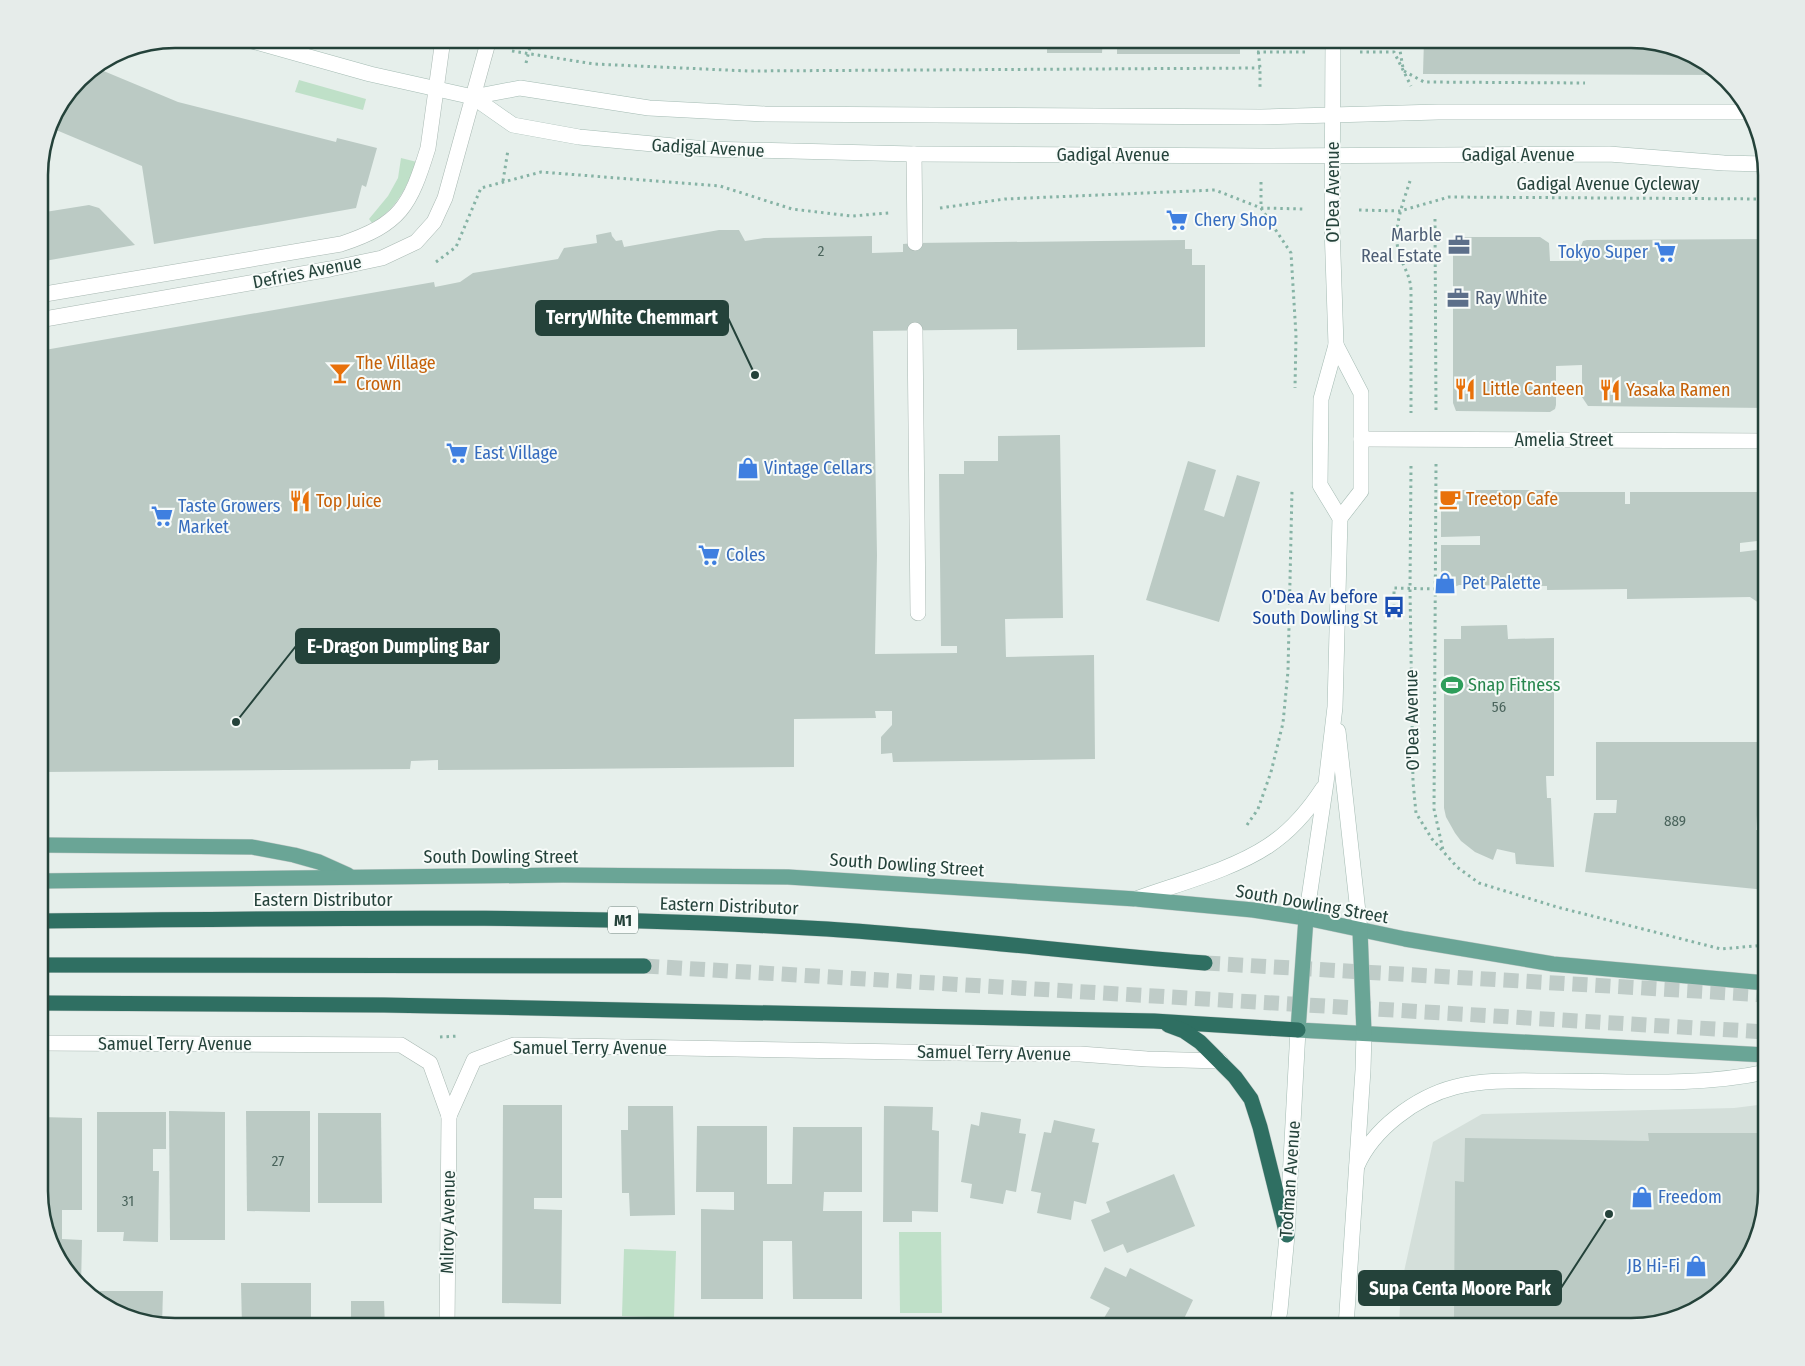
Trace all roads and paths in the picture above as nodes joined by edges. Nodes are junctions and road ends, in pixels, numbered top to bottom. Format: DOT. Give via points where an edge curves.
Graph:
graph roads {
  1 [pos="276,48"];
  2 [pos="442,48"];
  3 [pos="487,48"];
  4 [pos="529,48"];
  5 [pos="1257,48"];
  6 [pos="1332,48"];
  7 [pos="1400,48"];
  8 [pos="1257,52"];
  9 [pos="1286,52"];
  10 [pos="1590,83"];
  11 [pos="436,89"];
  12 [pos="473,97"];
  13 [pos="1741,112"];
  14 [pos="1333,115"];
  15 [pos="914,154"];
  16 [pos="1332,155"];
  17 [pos="1757,164"];
  18 [pos="1411,178"];
  19 [pos="503,181"];
  20 [pos="1758,199"];
  21 [pos="914,211"];
  22 [pos="1400,211"];
  23 [pos="1382,212"];
  24 [pos="1435,219"];
  25 [pos="915,244"];
  26 [pos="48,293"];
  27 [pos="48,318"];
  28 [pos="915,330"];
  29 [pos="1336,345"];
  30 [pos="1294,395"];
  31 [pos="1361,439"];
  32 [pos="1411,440"];
  33 [pos="1436,440"];
  34 [pos="1758,441"];
  35 [pos="1292,484"];
  36 [pos="1340,518"];
  37 [pos="1410,589"];
  38 [pos="1435,589"];
  39 [pos="1394,607"];
  40 [pos="918,613"];
  41 [pos="1335,707"];
  42 [pos="1326,783"];
  43 [pos="1247,825"];
  44 [pos="48,846"];
  45 [pos="1443,852"];
  46 [pos="354,877"];
  47 [pos="48,881"];
  48 [pos="1136,899"];
  49 [pos="1306,918"];
  50 [pos="48,921"];
  51 [pos="1360,930"];
  52 [pos="1758,946"];
  53 [pos="1205,963"];
  54 [pos="48,965"];
  55 [pos="644,966"];
  56 [pos="1758,982"];
  57 [pos="48,1003"];
  58 [pos="1154,1021"];
  59 [pos="1298,1030"];
  60 [pos="1364,1034"];
  61 [pos="48,1043"];
  62 [pos="1758,1055"];
  63 [pos="1220,1061"];
  64 [pos="1758,1073"];
  65 [pos="449,1116"];
  66 [pos="1357,1166"];
  67 [pos="1287,1235"];
  68 [pos="447,1318"];
  69 [pos="1279,1318"];
  70 [pos="1347,1318"];
  1 -- 11 [label="street, Gadigal Avenue"];
  2 -- 11 [label="street, Defries Avenue"];
  3 -- 12 [label="street, Defries Avenue"];
  4 -- 8 [label="path" via="528,53 594,64 768,70 1260,68"];
  5 -- 8 [label="path"];
  6 -- 14 [label="street, O'Dea Avenue"];
  7 -- 10 [label="path" via="1404,71 1424,82"];
  8 -- 9 [label="path"];
  11 -- 12 [label="street, Gadigal Avenue"];
  11 -- 26 [label="street, Defries Avenue" via="428,148 411,196 386,224 367,236 341,244"];
  12 -- 14 [label="street, Gadigal Avenue" via="520,88 649,108 764,114"];
  12 -- 15 [label="street, Gadigal Avenue" via="512,125 579,137 706,150"];
  12 -- 27 [label="street, Defries Avenue" via="445,198 434,222 416,242 382,258 330,269"];
  13 -- 14 [label="street, Gadigal Avenue"];
  14 -- 16 [label="street, O'Dea Avenue"];
  15 -- 16 [label="street, Gadigal Avenue"];
  15 -- 21 [label="street"];
  16 -- 17 [label="street, Gadigal Avenue" via="1609,154"];
  16 -- 29 [label="street, O'Dea Avenue"];
  18 -- 22 [label="path, O'Dea Avenue"];
  19 -- 21 [label="path" via="541,172 720,186 792,209 852,216"];
  20 -- 22 [label="path, Gadigal Avenue Cycleway" via="1449,197"];
  21 -- 25 [label="street"];
  21 -- 30 [label="path" via="1005,199 1215,190 1261,208 1291,253 1296,335"];
  22 -- 23 [label="path, Gadigal Avenue Cycleway"];
  22 -- 32 [label="path, O'Dea Avenue" via="1398,250 1410,278 1411,290"];
  24 -- 33 [label="path"];
  28 -- 40 [label="street"];
  29 -- 31 [label="street, O'Dea Avenue" via="1362,393"];
  29 -- 36 [label="street, O'Dea Avenue" via="1321,399 1320,485"];
  31 -- 32 [label="street, Amelia Street"];
  31 -- 36 [label="street, O'Dea Avenue" via="1361,491"];
  32 -- 33 [label="street, Amelia Street"];
  32 -- 37 [label="path, O'Dea Avenue"];
  33 -- 34 [label="street, Amelia Street"];
  33 -- 38 [label="path"];
  35 -- 43 [label="path" via="1288,671 1282,722 1271,772 1258,809"];
  36 -- 41 [label="street"];
  37 -- 38 [label="path"];
  37 -- 39 [label="path" via="1394,588"];
  37 -- 45 [label="path, O'Dea Avenue" via="1411,746 1416,813"];
  38 -- 45 [label="path" via="1434,809"];
  41 -- 42 [label="street"];
  41 -- 51 [label="street"];
  42 -- 48 [label="street" via="1297,822 1267,847 1236,863"];
  42 -- 49 [label="street"];
  44 -- 46 [label="main road" via="252,847 319,862"];
  45 -- 52 [label="path, O'Dea Avenue" via="1456,867 1478,883 1558,907 1721,949"];
  46 -- 47 [label="main road, South Dowling Street"];
  46 -- 48 [label="main road, South Dowling Street" via="788,877"];
  48 -- 49 [label="main road, South Dowling Street"];
  49 -- 51 [label="main road, South Dowling Street"];
  49 -- 59 [label="main road"];
  50 -- 53 [label="highway, Eastern Distributor / M1" via="541,918 667,922 872,932"];
  51 -- 56 [label="main road, South Dowling Street" via="1553,964"];
  51 -- 60 [label="main road"];
  54 -- 55 [label="highway"];
  57 -- 58 [label="highway" via="384,1005"];
  58 -- 59 [label="highway"];
  58 -- 63 [label="highway" via="1184,1031"];
  59 -- 60 [label="main road"];
  59 -- 67 [label="street, Todman Avenue"];
  60 -- 62 [label="main road"];
  60 -- 66 [label="street"];
  61 -- 65 [label="street, Samuel Terry Avenue" via="401,1045 430,1064"];
  63 -- 65 [label="street, Samuel Terry Avenue" via="1066,1053 514,1045 474,1060"];
  63 -- 67 [label="highway" via="1235,1077 1254,1108"];
  64 -- 66 [label="street" via="1689,1081 1504,1081 1454,1087 1407,1110 1374,1138"];
  65 -- 68 [label="street, Milroy Avenue"];
  66 -- 70 [label="street"];
  67 -- 69 [label="street, Todman Avenue"];
}
